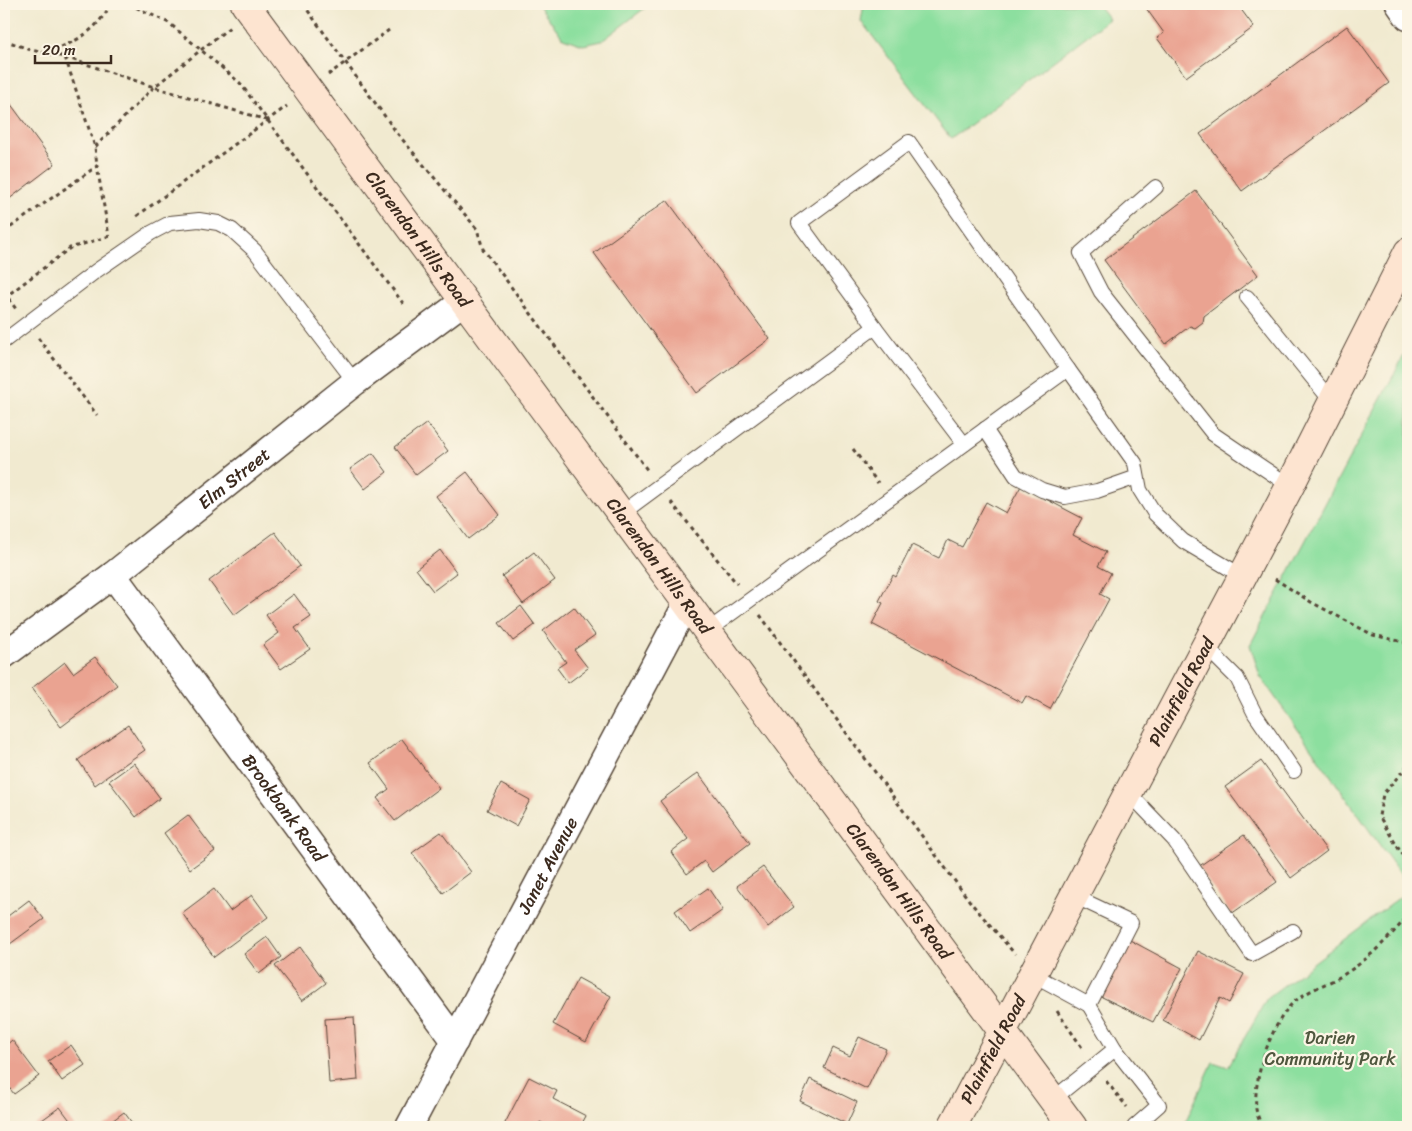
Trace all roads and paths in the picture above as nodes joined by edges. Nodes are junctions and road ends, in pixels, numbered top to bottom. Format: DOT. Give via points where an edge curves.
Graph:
graph roads {
  1 [pos="111,4"];
  2 [pos="129,4"];
  3 [pos="303,4"];
  4 [pos="1399,4"];
  5 [pos="248,7"];
  6 [pos="1408,17"];
  7 [pos="389,30"];
  8 [pos="4,40"];
  9 [pos="201,50"];
  10 [pos="45,53"];
  11 [pos="65,58"];
  12 [pos="346,62"];
  13 [pos="154,87"];
  14 [pos="308,90"];
  15 [pos="268,120"];
  16 [pos="95,147"];
  17 [pos="97,166"];
  18 [pos="1156,187"];
  19 [pos="133,219"];
  20 [pos="117,230"];
  21 [pos="4,232"];
  22 [pos="109,236"];
  23 [pos="1408,252"];
  24 [pos="5,295"];
  25 [pos="1247,298"];
  26 [pos="464,301"];
  27 [pos="405,306"];
  28 [pos="27,323"];
  29 [pos="875,327"];
  30 [pos="4,341"];
  31 [pos="1068,369"];
  32 [pos="355,382"];
  33 [pos="1332,402"];
  34 [pos="97,415"];
  35 [pos="985,429"];
  36 [pos="964,444"];
  37 [pos="853,448"];
  38 [pos="1138,477"];
  39 [pos="660,486"];
  40 [pos="1290,486"];
  41 [pos="882,487"];
  42 [pos="621,514"];
  43 [pos="113,575"];
  44 [pos="1242,576"];
  45 [pos="1275,579"];
  46 [pos="737,584"];
  47 [pos="687,604"];
  48 [pos="758,613"];
  49 [pos="707,631"];
  50 [pos="1408,643"];
  51 [pos="1206,646"];
  52 [pos="4,655"];
  53 [pos="1408,765"];
  54 [pos="1294,771"];
  55 [pos="1128,792"];
  56 [pos="1408,861"];
  57 [pos="1074,896"];
  58 [pos="1408,916"];
  59 [pos="1293,931"];
  60 [pos="1011,949"];
  61 [pos="1032,974"];
  62 [pos="1089,1005"];
  63 [pos="1002,1031"];
  64 [pos="454,1041"];
  65 [pos="1115,1049"];
  66 [pos="1052,1100"];
  67 [pos="409,1127"];
  68 [pos="952,1127"];
  69 [pos="1073,1127"];
  70 [pos="1134,1127"];
  71 [pos="1262,1127"];
  1 -- 10 [label="path" via="93,30 72,43"];
  2 -- 9 [label="path" via="169,23"];
  3 -- 12 [label="path"];
  4 -- 6 [label="street"];
  5 -- 9 [label="path"];
  5 -- 14 [label="street, Clarendon Hills Road"];
  7 -- 12 [label="path"];
  8 -- 10 [label="path"];
  9 -- 13 [label="path"];
  9 -- 15 [label="path" via="240,83"];
  10 -- 11 [label="path"];
  11 -- 13 [label="path"];
  11 -- 16 [label="path"];
  12 -- 14 [label="path"];
  12 -- 39 [label="path" via="397,133 477,229 483,249"];
  13 -- 15 [label="path"];
  13 -- 16 [label="path"];
  14 -- 15 [label="path"];
  14 -- 26 [label="street, Clarendon Hills Road"];
  15 -- 19 [label="path"];
  15 -- 27 [label="path"];
  16 -- 17 [label="path"];
  17 -- 21 [label="path"];
  17 -- 22 [label="path"];
  18 -- 40 [label="lane" via="1081,253 1101,292 1213,434"];
  20 -- 22 [label="path"];
  22 -- 24 [label="path" via="70,248"];
  23 -- 33 [label="street, Plainfield Road"];
  24 -- 28 [label="path"];
  25 -- 33 [label="lane"];
  26 -- 32 [label="street, Elm Street"];
  26 -- 42 [label="street, Clarendon Hills Road"];
  28 -- 30 [label="lane"];
  28 -- 32 [label="lane" via="96,271 170,223 199,220 218,223 240,236 255,251"];
  28 -- 34 [label="path"];
  29 -- 31 [label="lane" via="799,223 909,142"];
  29 -- 36 [label="lane"];
  29 -- 39 [label="lane"];
  31 -- 35 [label="lane"];
  31 -- 38 [label="lane" via="1135,462"];
  32 -- 43 [label="street, Elm Street"];
  33 -- 40 [label="street, Plainfield Road"];
  35 -- 36 [label="lane"];
  35 -- 38 [label="lane" via="1016,476 1042,490 1065,496 1097,491"];
  36 -- 49 [label="lane"];
  37 -- 41 [label="path"];
  38 -- 44 [label="lane" via="1140,490 1155,514 1184,541"];
  39 -- 42 [label="lane"];
  39 -- 46 [label="path"];
  40 -- 44 [label="street, Plainfield Road"];
  42 -- 47 [label="street, Clarendon Hills Road"];
  43 -- 52 [label="street, Elm Street"];
  43 -- 64 [label="street, Brookbank Road"];
  44 -- 51 [label="street, Plainfield Road"];
  45 -- 50 [label="path" via="1373,635"];
  47 -- 49 [label="street, Clarendon Hills Road"];
  47 -- 64 [label="street, Janet Avenue"];
  48 -- 60 [label="path" via="971,903"];
  49 -- 63 [label="street, Clarendon Hills Road"];
  51 -- 54 [label="lane" via="1237,678 1255,714"];
  51 -- 55 [label="street, Plainfield Road"];
  53 -- 56 [label="path" via="1383,794 1379,816"];
  55 -- 57 [label="street, Plainfield Road"];
  55 -- 59 [label="lane" via="1174,840 1252,954"];
  57 -- 61 [label="street, Plainfield Road"];
  57 -- 62 [label="lane" via="1132,923"];
  58 -- 71 [label="path" via="1366,959 1291,1006 1276,1027 1257,1083 1256,1110"];
  61 -- 62 [label="lane"];
  61 -- 63 [label="street, Plainfield Road"];
  62 -- 65 [label="lane"];
  63 -- 66 [label="street, Clarendon Hills Road"];
  63 -- 68 [label="street, Plainfield Road"];
  64 -- 67 [label="street, Janet Avenue"];
  65 -- 66 [label="lane"];
  65 -- 70 [label="lane" via="1159,1106"];
  66 -- 69 [label="street, Clarendon Hills Road"];
}
